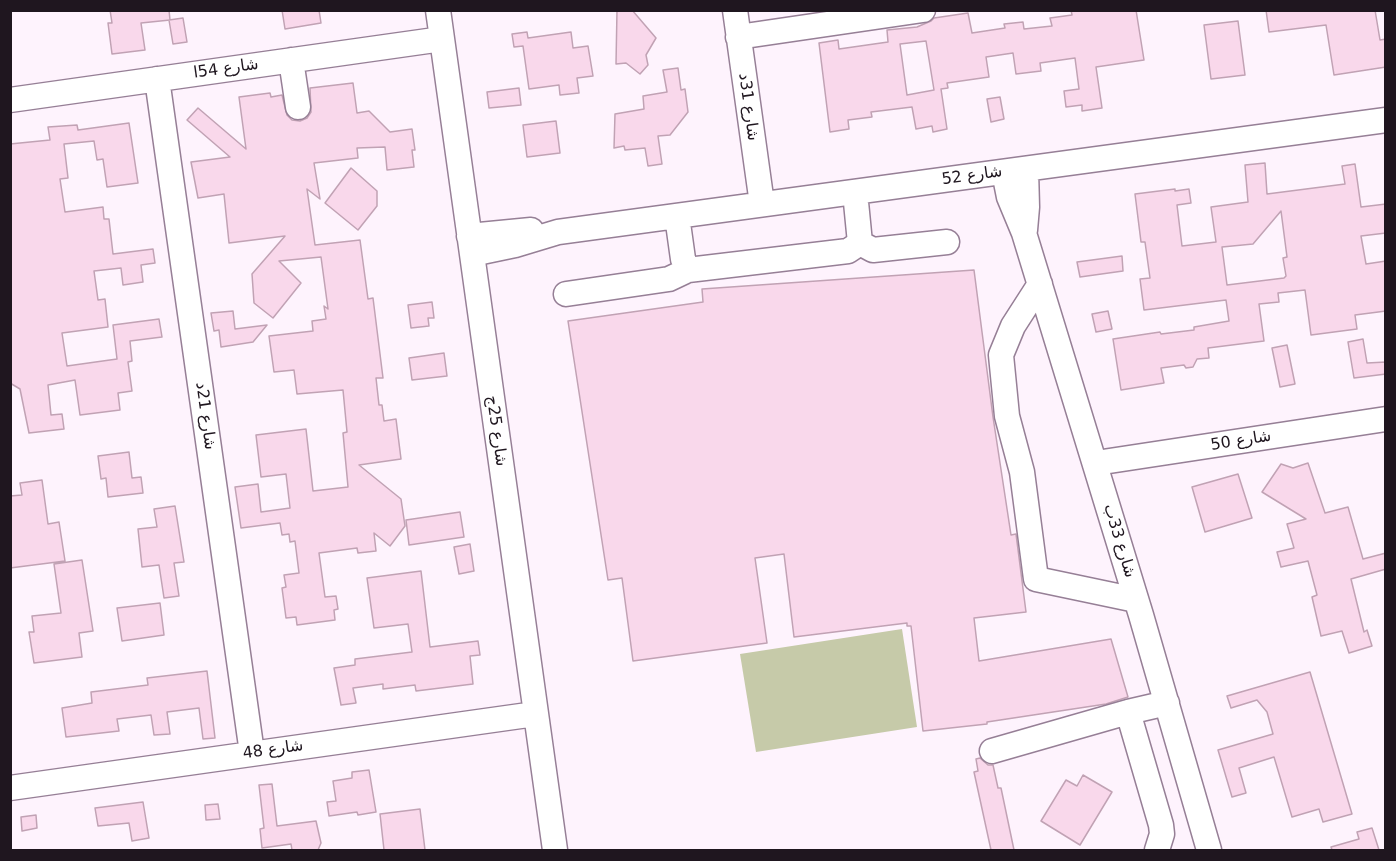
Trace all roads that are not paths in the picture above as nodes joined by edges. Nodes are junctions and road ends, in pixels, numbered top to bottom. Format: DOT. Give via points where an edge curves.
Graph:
graph roads {
  1 [pos="438,10"];
  2 [pos="735,10"];
  3 [pos="923,10"];
  4 [pos="738,37"];
  5 [pos="442,39"];
  6 [pos="291,60"];
  7 [pos="157,79"];
  8 [pos="10,100"];
  9 [pos="298,107"];
  10 [pos="1386,120"];
  11 [pos="1015,170"];
  12 [pos="855,192"];
  13 [pos="762,204"];
  14 [pos="677,216"];
  15 [pos="946,242"];
  16 [pos="860,243"];
  17 [pos="470,245"];
  18 [pos="688,270"];
  19 [pos="1040,284"];
  20 [pos="566,294"];
  21 [pos="1384,426"];
  22 [pos="1095,463"];
  23 [pos="1136,600"];
  24 [pos="1167,703"];
  25 [pos="1128,712"];
  26 [pos="535,714"];
  27 [pos="992,751"];
  28 [pos="252,753"];
  29 [pos="10,788"];
  30 [pos="555,850"];
  31 [pos="1157,850"];
  32 [pos="1209,850"];
  1 -- 5 [label="street, شارع 25ج"];
  2 -- 4 [label="street, شارع 31د"];
  3 -- 4 [label="street"];
  4 -- 13 [label="street, شارع 31د"];
  5 -- 6 [label="street, شارع 54ا"];
  5 -- 17 [label="street, شارع 25ج"];
  6 -- 7 [label="street, شارع 54ا"];
  6 -- 9 [label="street"];
  7 -- 8 [label="street, شارع 54ا"];
  7 -- 28 [label="street, شارع 21د"];
  10 -- 11 [label="street, شارع 52"];
  11 -- 12 [label="street, شارع 52"];
  11 -- 19 [label="street, شارع 33ب" via="1028,201 1024,232"];
  12 -- 13 [label="street, شارع 52"];
  12 -- 16 [label="street"];
  13 -- 14 [label="street, شارع 52"];
  14 -- 17 [label="street, شارع 52" via="558,232 515,245"];
  14 -- 18 [label="street"];
  15 -- 16 [label="street" via="873,250"];
  16 -- 18 [label="street" via="848,251"];
  17 -- 26 [label="street, شارع 25ج"];
  18 -- 20 [label="street" via="669,279"];
  19 -- 22 [label="street, شارع 33ب"];
  19 -- 23 [label="street" via="1013,326 1001,355 1007,416 1022,472 1036,579"];
  21 -- 22 [label="street, شارع 50"];
  22 -- 23 [label="street, شارع 33ب"];
  23 -- 24 [label="street, شارع 33ب"];
  24 -- 25 [label="street"];
  24 -- 32 [label="street, شارع 33ب"];
  25 -- 27 [label="street"];
  25 -- 31 [label="street" via="1161,825"];
  26 -- 28 [label="street, شارع 48"];
  26 -- 30 [label="street, شارع 25ج"];
  28 -- 29 [label="street, شارع 48"];
}
